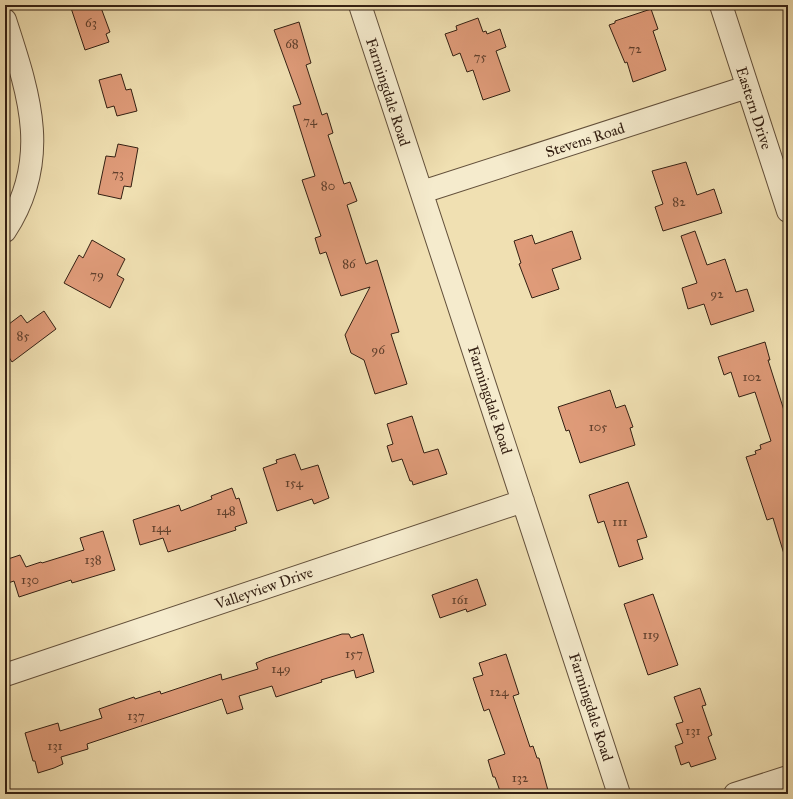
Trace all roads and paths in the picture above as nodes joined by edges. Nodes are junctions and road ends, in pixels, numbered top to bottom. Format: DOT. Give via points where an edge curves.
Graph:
graph roads {
  1 [pos="360,5"];
  2 [pos="721,5"];
  3 [pos="5,20"];
  4 [pos="748,87"];
  5 [pos="422,192"];
  6 [pos="788,211"];
  7 [pos="5,230"];
  8 [pos="523,501"];
  9 [pos="5,675"];
  10 [pos="788,777"];
  11 [pos="619,794"];
  12 [pos="735,794"];
  1 -- 5 [label="street, Farmingdale Road"];
  2 -- 4 [label="street, Eastern Drive"];
  3 -- 7 [label="street" via="27,90 33,136 23,195"];
  4 -- 5 [label="street, Stevens Road"];
  4 -- 6 [label="street, Eastern Drive"];
  5 -- 8 [label="street, Farmingdale Road"];
  8 -- 9 [label="street, Valleyview Drive"];
  8 -- 11 [label="street, Farmingdale Road"];
  10 -- 12 [label="street"];
}
